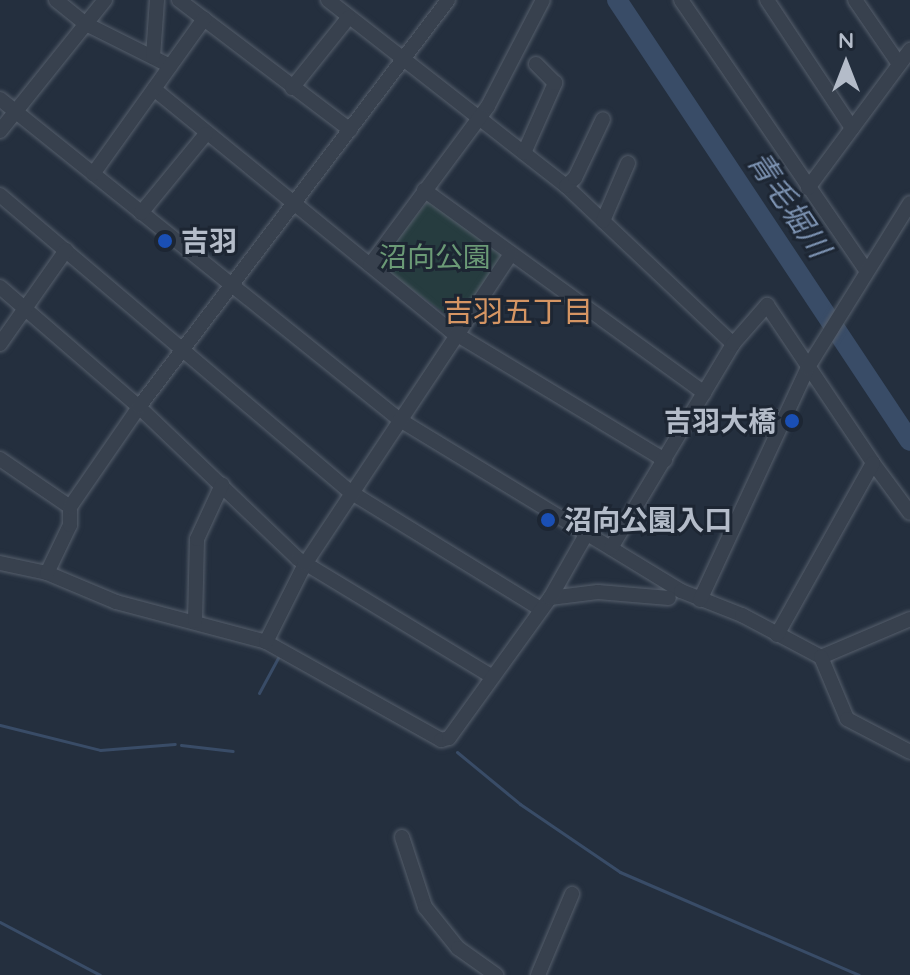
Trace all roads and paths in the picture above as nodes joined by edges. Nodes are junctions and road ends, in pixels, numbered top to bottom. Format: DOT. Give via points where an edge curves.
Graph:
graph roads {
  1 [pos="56,0"];
  2 [pos="105,0"];
  3 [pos="157,0"];
  4 [pos="179,0"];
  5 [pos="328,0"];
  6 [pos="448,0"];
  7 [pos="543,0"];
  8 [pos="681,0"];
  9 [pos="767,0"];
  10 [pos="855,0"];
  11 [pos="348,18"];
  12 [pos="204,19"];
  13 [pos="86,24"];
  14 [pos="910,50"];
  15 [pos="153,57"];
  16 [pos="402,60"];
  17 [pos="536,64"];
  18 [pos="899,64"];
  19 [pos="170,66"];
  20 [pos="292,88"];
  21 [pos="154,89"];
  22 [pos="0,99"];
  23 [pos="15,111"];
  24 [pos="479,118"];
  25 [pos="603,119"];
  26 [pos="852,128"];
  27 [pos="350,130"];
  28 [pos="0,131"];
  29 [pos="206,134"];
  30 [pos="524,153"];
  31 [pos="628,163"];
  32 [pos="93,174"];
  33 [pos="566,186"];
  34 [pos="808,188"];
  35 [pos="424,190"];
  36 [pos="0,195"];
  37 [pos="910,203"];
  38 [pos="294,204"];
  39 [pos="141,213"];
  40 [pos="603,221"];
  41 [pos="66,250"];
  42 [pos="510,256"];
  43 [pos="370,265"];
  44 [pos="866,270"];
  45 [pos="231,285"];
  46 [pos="0,287"];
  47 [pos="26,309"];
  48 [pos="458,335"];
  49 [pos="0,344"];
  50 [pos="733,344"];
  51 [pos="184,349"];
  52 [pos="811,362"];
  53 [pos="704,393"];
  54 [pos="139,407"];
  55 [pos="400,420"];
  56 [pos="0,459"];
  57 [pos="665,460"];
  58 [pos="873,463"];
  59 [pos="222,485"];
  60 [pos="352,493"];
  61 [pos="70,507"];
  62 [pos="910,513"];
  63 [pos="587,533"];
  64 [pos="611,548"];
  65 [pos="0,563"];
  66 [pos="305,564"];
  67 [pos="47,573"];
  68 [pos="669,598"];
  69 [pos="700,600"];
  70 [pos="544,603"];
  71 [pos="910,619"];
  72 [pos="195,621"];
  73 [pos="777,635"];
  74 [pos="266,642"];
  75 [pos="821,657"];
  76 [pos="491,676"];
  77 [pos="910,752"];
  78 [pos="402,837"];
  79 [pos="572,894"];
  80 [pos="496,975"];
  81 [pos="538,975"];
  1 -- 13 [label="street"];
  2 -- 13 [label="street"];
  3 -- 15 [label="street"];
  4 -- 12 [label="street"];
  5 -- 11 [label="street"];
  6 -- 16 [label="street"];
  7 -- 24 [label="street"];
  8 -- 34 [label="street"];
  9 -- 26 [label="street"];
  10 -- 18 [label="street"];
  11 -- 16 [label="street"];
  11 -- 20 [label="street"];
  12 -- 19 [label="street"];
  12 -- 20 [label="street"];
  13 -- 15 [label="street"];
  13 -- 23 [label="street"];
  14 -- 18 [label="street"];
  15 -- 19 [label="street"];
  16 -- 24 [label="street"];
  16 -- 27 [label="street"];
  17 -- 30 [label="street" via="555,83"];
  18 -- 26 [label="street"];
  19 -- 21 [label="street"];
  20 -- 27 [label="street"];
  21 -- 29 [label="street"];
  21 -- 32 [label="street"];
  22 -- 23 [label="street"];
  23 -- 28 [label="street"];
  23 -- 32 [label="street"];
  24 -- 30 [label="street"];
  24 -- 35 [label="street"];
  25 -- 33 [label="street" via="575,178"];
  26 -- 34 [label="street"];
  27 -- 38 [label="street"];
  29 -- 38 [label="street"];
  29 -- 39 [label="street"];
  30 -- 33 [label="street"];
  31 -- 40 [label="street"];
  32 -- 39 [label="street"];
  33 -- 40 [label="street"];
  34 -- 44 [label="street"];
  35 -- 42 [label="street"];
  35 -- 43 [label="street"];
  36 -- 41 [label="street"];
  37 -- 44 [label="street"];
  38 -- 43 [label="street"];
  38 -- 45 [label="street"];
  39 -- 45 [label="street"];
  40 -- 50 [label="street"];
  41 -- 47 [label="street"];
  41 -- 51 [label="street"];
  42 -- 48 [label="street"];
  42 -- 53 [label="street"];
  43 -- 48 [label="street"];
  44 -- 52 [label="street"];
  45 -- 51 [label="street"];
  45 -- 55 [label="street"];
  46 -- 47 [label="street"];
  47 -- 49 [label="street"];
  47 -- 54 [label="street"];
  48 -- 55 [label="street"];
  48 -- 57 [label="street"];
  50 -- 52 [label="street" via="767,305"];
  50 -- 53 [label="street"];
  51 -- 54 [label="street"];
  51 -- 60 [label="street"];
  52 -- 58 [label="street"];
  52 -- 69 [label="street"];
  53 -- 57 [label="street"];
  54 -- 59 [label="street"];
  54 -- 61 [label="street"];
  55 -- 60 [label="street"];
  55 -- 63 [label="street"];
  56 -- 61 [label="street"];
  57 -- 64 [label="street"];
  58 -- 62 [label="street"];
  58 -- 73 [label="street"];
  59 -- 66 [label="street"];
  59 -- 72 [label="street" via="197,539"];
  60 -- 66 [label="street"];
  60 -- 70 [label="street"];
  61 -- 67 [label="street" via="70,525"];
  63 -- 64 [label="street"];
  63 -- 70 [label="street"];
  64 -- 69 [label="street"];
  65 -- 67 [label="street"];
  66 -- 74 [label="street"];
  66 -- 76 [label="street"];
  67 -- 72 [label="street" via="116,602"];
  68 -- 70 [label="street" via="598,592"];
  69 -- 73 [label="street"];
  70 -- 76 [label="street"];
  71 -- 75 [label="street"];
  72 -- 74 [label="street"];
  73 -- 75 [label="street"];
  74 -- 76 [label="street" via="441,740 449,738"];
  75 -- 77 [label="street" via="853,725"];
  78 -- 80 [label="street" via="415,889 439,928"];
  79 -- 81 [label="street"];
}
